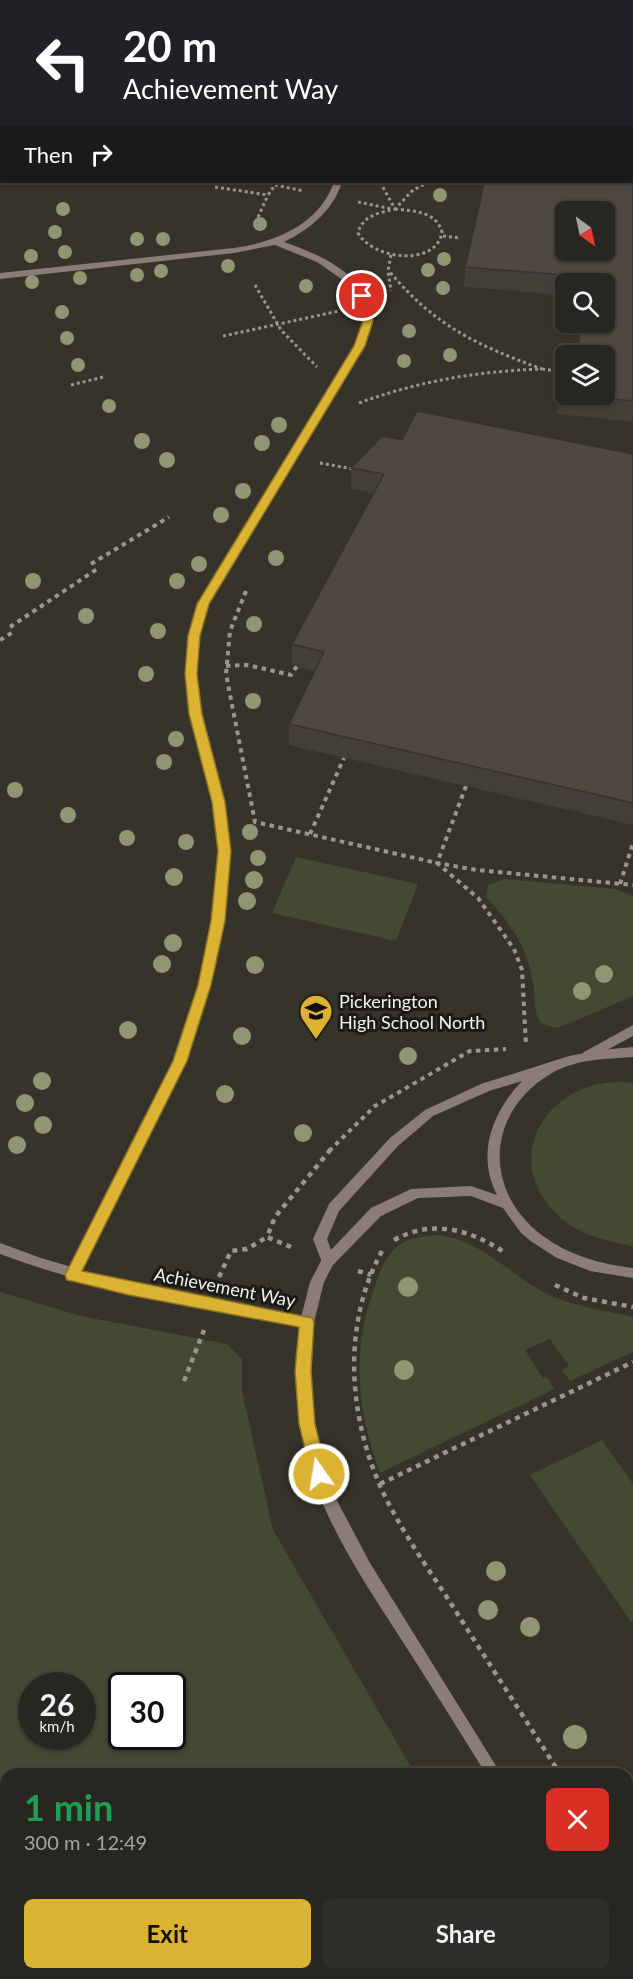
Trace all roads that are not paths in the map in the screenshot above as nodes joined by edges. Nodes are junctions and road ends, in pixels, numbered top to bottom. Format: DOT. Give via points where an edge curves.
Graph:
graph roads {
  1 [pos="338,183"];
  2 [pos="276,242"];
  3 [pos="0,276"];
  4 [pos="633,1030"];
  5 [pos="633,1052"];
  6 [pos="588,1055"];
  7 [pos="548,1070"];
  8 [pos="507,1204"];
  9 [pos="0,1248"];
  10 [pos="328,1261"];
  11 [pos="633,1273"];
  12 [pos="72,1275"];
  13 [pos="307,1322"];
  14 [pos="490,1768"];
  1 -- 2 [label="street" via="320,212 300,230"];
  2 -- 3 [label="street"];
  2 -- 12 [label="street" via="323,262 345,277 362,296 368,321 360,346 203,604 194,636 191,674 196,714 219,802 224,851 218,921 205,985 180,1061"];
  4 -- 6 [label="street"];
  5 -- 6 [label="street"];
  6 -- 7 [label="street"];
  7 -- 8 [label="street" via="517,1093 497,1124 492,1160"];
  7 -- 10 [label="street" via="485,1087 429,1113 394,1142 334,1208 320,1239"];
  8 -- 10 [label="street" via="471,1191 416,1194 376,1212"];
  8 -- 11 [label="street" via="526,1230 563,1256 608,1272"];
  9 -- 12 [label="street, Achievement Way"];
  10 -- 13 [label="street" via="317,1282"];
  12 -- 13 [label="street, Achievement Way"];
  13 -- 14 [label="street, Achievement Way" via="303,1371 307,1424 322,1484 363,1565"];
}
